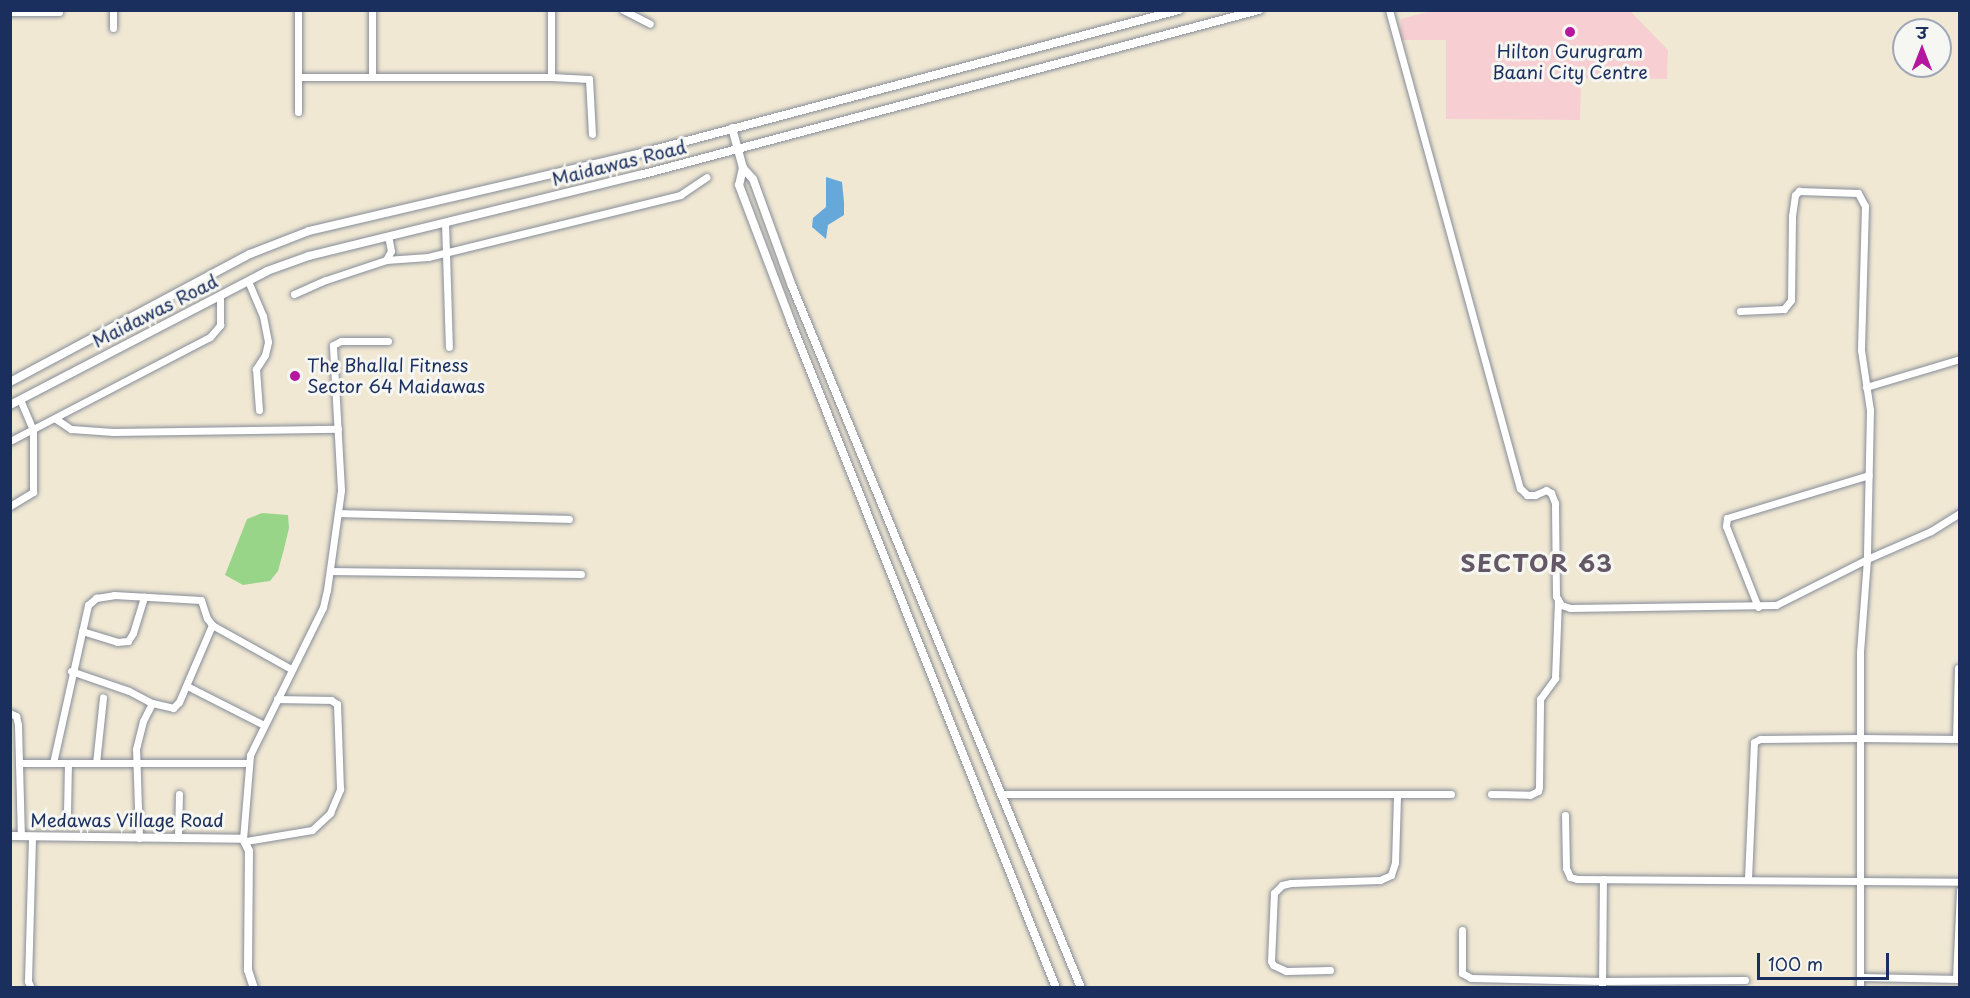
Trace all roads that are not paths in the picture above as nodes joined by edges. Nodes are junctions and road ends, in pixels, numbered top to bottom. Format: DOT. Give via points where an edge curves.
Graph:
graph roads {
  1 [pos="113,10"];
  2 [pos="298,10"];
  3 [pos="372,10"];
  4 [pos="551,10"];
  5 [pos="623,10"];
  6 [pos="1179,10"];
  7 [pos="1259,10"];
  8 [pos="1389,10"];
  9 [pos="44,11"];
  10 [pos="10,12"];
  11 [pos="60,12"];
  12 [pos="650,24"];
  13 [pos="113,28"];
  14 [pos="298,77"];
  15 [pos="372,77"];
  16 [pos="551,77"];
  17 [pos="298,112"];
  18 [pos="732,128"];
  19 [pos="592,134"];
  20 [pos="739,149"];
  21 [pos="743,168"];
  22 [pos="707,177"];
  23 [pos="445,222"];
  24 [pos="388,236"];
  25 [pos="446,252"];
  26 [pos="386,260"];
  27 [pos="248,281"];
  28 [pos="294,294"];
  29 [pos="220,296"];
  30 [pos="1740,311"];
  31 [pos="388,341"];
  32 [pos="449,347"];
  33 [pos="1959,359"];
  34 [pos="10,382"];
  35 [pos="1866,387"];
  36 [pos="20,400"];
  37 [pos="10,405"];
  38 [pos="259,410"];
  39 [pos="56,419"];
  40 [pos="338,429"];
  41 [pos="33,430"];
  42 [pos="10,441"];
  43 [pos="1869,475"];
  44 [pos="10,506"];
  45 [pos="339,513"];
  46 [pos="1959,513"];
  47 [pos="569,519"];
  48 [pos="1867,559"];
  49 [pos="330,571"];
  50 [pos="581,574"];
  51 [pos="144,597"];
  52 [pos="1558,600"];
  53 [pos="1758,607"];
  54 [pos="212,625"];
  55 [pos="82,631"];
  56 [pos="291,669"];
  57 [pos="1958,669"];
  58 [pos="71,671"];
  59 [pos="187,686"];
  60 [pos="103,697"];
  61 [pos="277,699"];
  62 [pos="152,703"];
  63 [pos="10,713"];
  64 [pos="264,725"];
  65 [pos="1858,738"];
  66 [pos="1958,739"];
  67 [pos="19,763"];
  68 [pos="53,763"];
  69 [pos="68,763"];
  70 [pos="96,763"];
  71 [pos="135,763"];
  72 [pos="249,763"];
  73 [pos="179,794"];
  74 [pos="1002,794"];
  75 [pos="1397,794"];
  76 [pos="1451,794"];
  77 [pos="1491,794"];
  78 [pos="67,814"];
  79 [pos="1565,815"];
  80 [pos="21,836"];
  81 [pos="32,836"];
  82 [pos="10,837"];
  83 [pos="140,838"];
  84 [pos="178,838"];
  85 [pos="245,840"];
  86 [pos="1603,879"];
  87 [pos="1748,879"];
  88 [pos="1860,882"];
  89 [pos="1959,882"];
  90 [pos="1959,890"];
  91 [pos="1462,930"];
  92 [pos="1330,970"];
  93 [pos="1860,977"];
  94 [pos="1958,979"];
  95 [pos="1745,980"];
  96 [pos="1602,984"];
  97 [pos="1714,984"];
  98 [pos="30,987"];
  99 [pos="254,987"];
  100 [pos="1056,987"];
  101 [pos="1081,987"];
  102 [pos="1860,987"];
  1 -- 13 [label="street"];
  2 -- 14 [label="street"];
  3 -- 15 [label="street"];
  4 -- 16 [label="street"];
  5 -- 12 [label="street"];
  6 -- 18 [label="street, Maidawas Road"];
  7 -- 20 [label="street, Maidawas Road"];
  8 -- 52 [label="street" via="1520,488 1527,495 1546,490 1555,503"];
  9 -- 10 [label="street"];
  9 -- 11 [label="street"];
  14 -- 15 [label="street"];
  14 -- 17 [label="street"];
  15 -- 16 [label="street"];
  16 -- 19 [label="street" via="590,79"];
  18 -- 20 [label="street"];
  18 -- 34 [label="street, Maidawas Road" via="638,154 309,231 250,254"];
  20 -- 21 [label="street"];
  20 -- 23 [label="street, Maidawas Road"];
  21 -- 74 [label="street" via="753,179 797,296"];
  21 -- 100 [label="street" via="739,185 791,322"];
  22 -- 25 [label="street" via="680,195"];
  23 -- 24 [label="street, Maidawas Road"];
  23 -- 25 [label="street"];
  24 -- 26 [label="street" via="391,251"];
  24 -- 27 [label="street, Maidawas Road" via="309,256"];
  25 -- 26 [label="street" via="414,260"];
  25 -- 32 [label="street"];
  26 -- 28 [label="street"];
  27 -- 29 [label="street, Maidawas Road"];
  27 -- 38 [label="street" via="263,316 268,342 256,369"];
  29 -- 36 [label="street, Maidawas Road"];
  29 -- 39 [label="street" via="222,319 216,332"];
  30 -- 35 [label="street" via="1784,309 1791,300 1792,216 1799,191 1858,193 1865,206 1861,350"];
  31 -- 40 [label="street" via="340,341 333,345"];
  33 -- 35 [label="street"];
  35 -- 43 [label="street" via="1870,411"];
  36 -- 37 [label="street, Maidawas Road"];
  36 -- 41 [label="street"];
  39 -- 40 [label="street" via="71,429 113,432"];
  39 -- 41 [label="street"];
  40 -- 45 [label="street"];
  41 -- 42 [label="street"];
  41 -- 44 [label="street" via="33,492"];
  43 -- 48 [label="street"];
  43 -- 53 [label="street" via="1727,518 1726,526"];
  45 -- 47 [label="street"];
  45 -- 49 [label="street"];
  46 -- 48 [label="street" via="1931,531"];
  48 -- 53 [label="street" via="1785,602"];
  48 -- 65 [label="street"];
  49 -- 50 [label="street"];
  49 -- 56 [label="street" via="323,607"];
  51 -- 54 [label="street" via="201,600"];
  51 -- 55 [label="street" via="114,595 90,600"];
  51 -- 55 [label="street" via="128,641 117,642"];
  52 -- 53 [label="street" via="1570,608"];
  52 -- 77 [label="street" via="1556,678 1540,699 1538,791 1530,795"];
  54 -- 56 [label="street"];
  54 -- 59 [label="street"];
  55 -- 58 [label="street"];
  56 -- 61 [label="street"];
  57 -- 66 [label="street"];
  58 -- 62 [label="street"];
  58 -- 68 [label="street"];
  59 -- 62 [label="street" via="173,708"];
  59 -- 64 [label="street"];
  60 -- 70 [label="street"];
  61 -- 64 [label="street"];
  61 -- 85 [label="street" via="331,700 337,704 340,789 330,813 312,830"];
  62 -- 71 [label="street" via="143,720"];
  63 -- 67 [label="street" via="16,716 18,725"];
  64 -- 72 [label="street"];
  65 -- 66 [label="street"];
  65 -- 87 [label="street" via="1754,742"];
  65 -- 88 [label="street"];
  67 -- 68 [label="street"];
  67 -- 80 [label="street"];
  68 -- 69 [label="street"];
  69 -- 70 [label="street"];
  69 -- 78 [label="street"];
  70 -- 71 [label="street"];
  71 -- 72 [label="street"];
  71 -- 83 [label="street"];
  72 -- 85 [label="street"];
  73 -- 84 [label="street"];
  74 -- 75 [label="street"];
  74 -- 101 [label="street"];
  75 -- 76 [label="street"];
  75 -- 92 [label="street" via="1395,863 1391,875 1380,880 1291,883 1274,893 1273,965 1286,971"];
  79 -- 86 [label="street" via="1567,874 1577,879"];
  80 -- 81 [label="street, Medawas Village Road"];
  80 -- 82 [label="street, Medawas Village Road"];
  81 -- 83 [label="street, Medawas Village Road"];
  81 -- 98 [label="street"];
  83 -- 84 [label="street, Medawas Village Road"];
  84 -- 85 [label="street, Medawas Village Road"];
  85 -- 99 [label="street" via="249,851 249,970"];
  86 -- 87 [label="street"];
  86 -- 96 [label="street"];
  87 -- 88 [label="street"];
  88 -- 89 [label="street"];
  88 -- 93 [label="street"];
  90 -- 94 [label="street"];
  91 -- 96 [label="street" via="1461,968 1466,977"];
  93 -- 94 [label="street"];
  93 -- 102 [label="street"];
  95 -- 97 [label="street"];
  96 -- 97 [label="street"];
}
